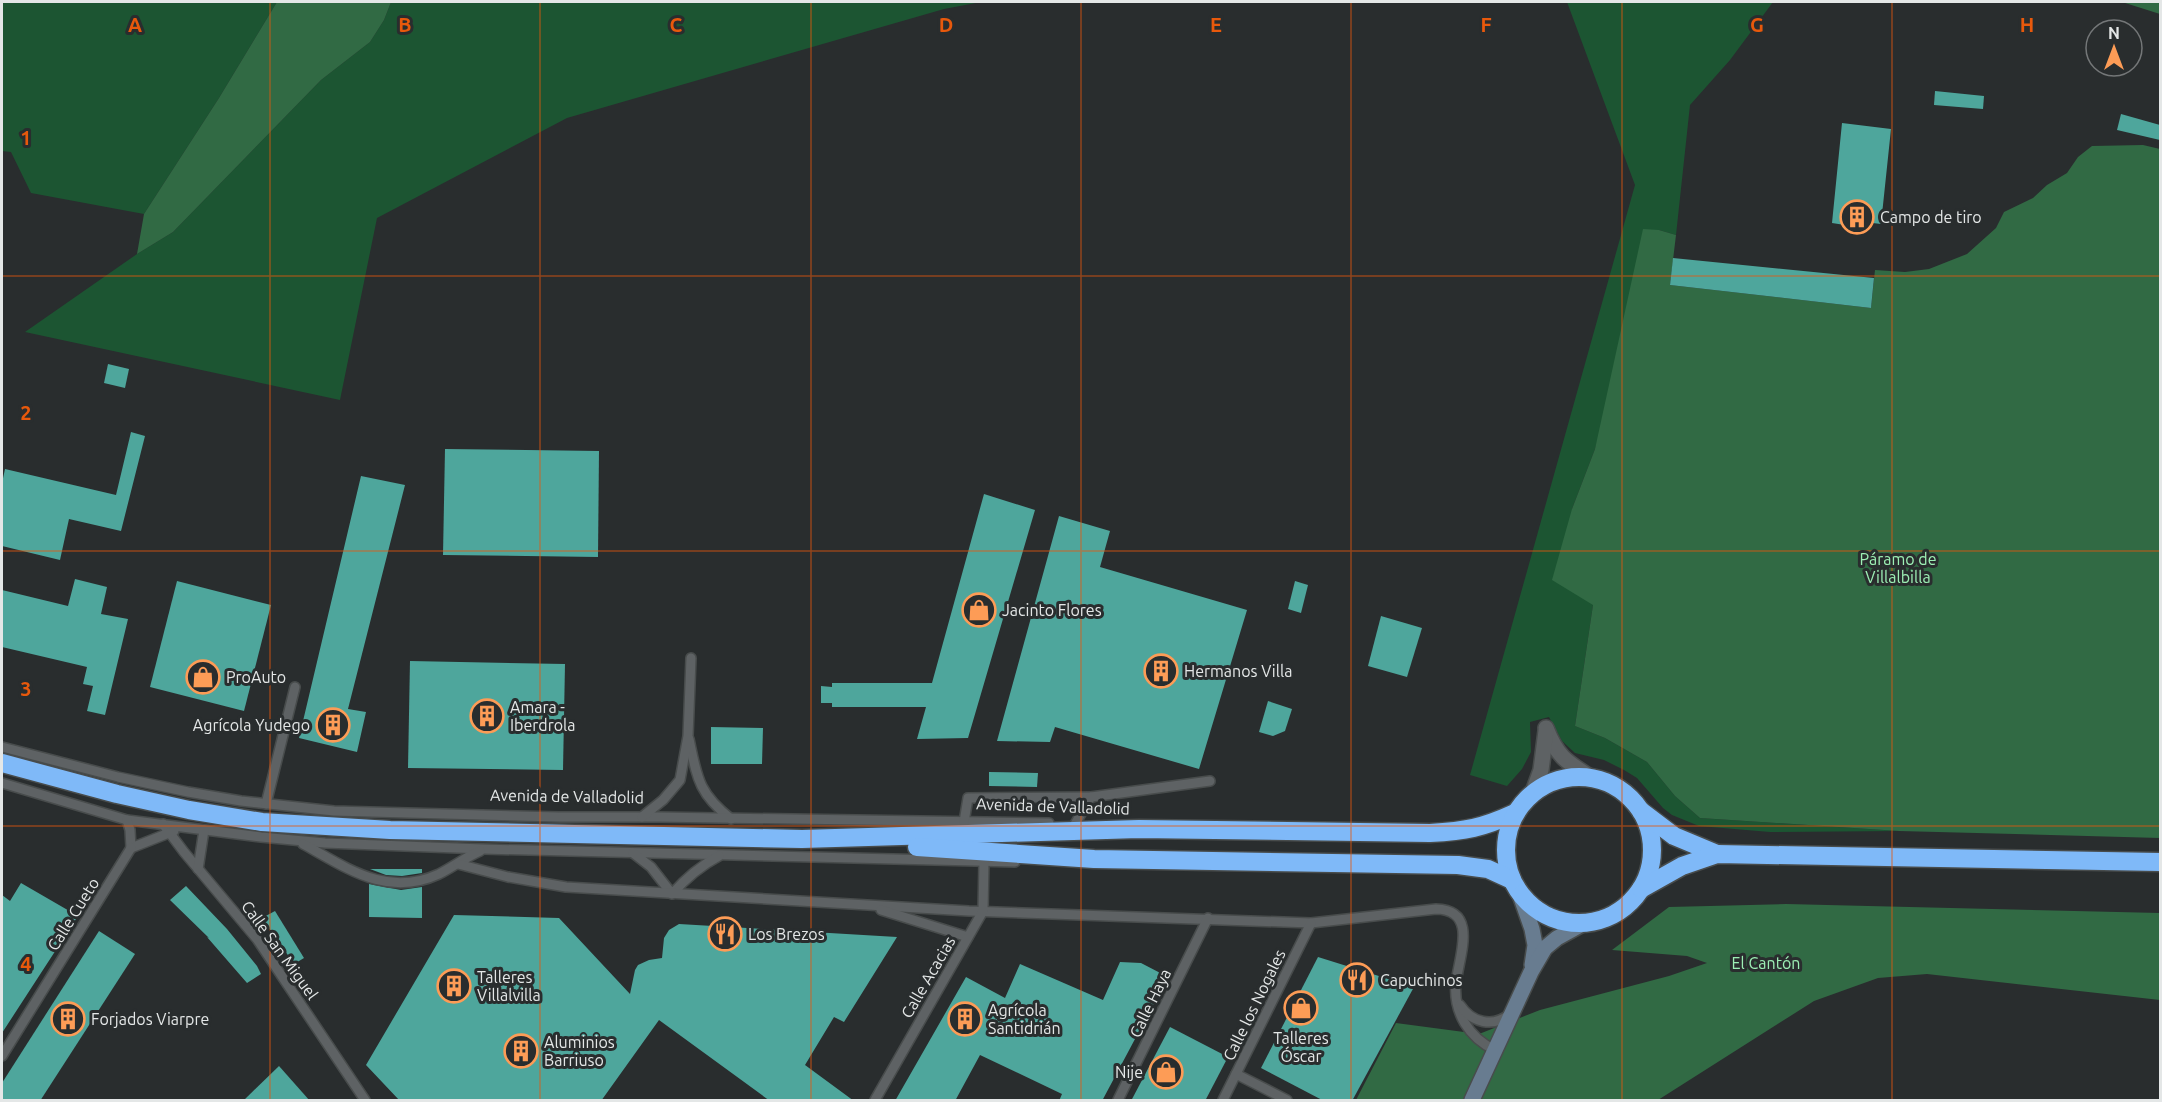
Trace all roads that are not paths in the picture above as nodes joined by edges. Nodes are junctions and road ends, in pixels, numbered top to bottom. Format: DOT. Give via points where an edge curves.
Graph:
graph roads {
  1 [pos="691,658"];
  2 [pos="295,687"];
  3 [pos="688,736"];
  4 [pos="2,747"];
  5 [pos="2,763"];
  6 [pos="1590,777"];
  7 [pos="1210,781"];
  8 [pos="2,783"];
  9 [pos="1533,792"];
  10 [pos="1091,797"];
  11 [pos="266,804"];
  12 [pos="1641,811"];
  13 [pos="1515,813"];
  14 [pos="642,817"];
  15 [pos="731,819"];
  16 [pos="127,820"];
  17 [pos="964,822"];
  18 [pos="163,824"];
  19 [pos="1075,824"];
  20 [pos="182,826"];
  21 [pos="1139,829"];
  22 [pos="204,830"];
  23 [pos="169,833"];
  24 [pos="802,839"];
  25 [pos="298,841"];
  26 [pos="132,848"];
  27 [pos="483,849"];
  28 [pos="632,852"];
  29 [pos="1718,854"];
  30 [pos="721,855"];
  31 [pos="1131,860"];
  32 [pos="984,861"];
  33 [pos="2160,862"];
  34 [pos="458,864"];
  35 [pos="198,869"];
  36 [pos="1516,886"];
  37 [pos="1641,889"];
  38 [pos="672,894"];
  39 [pos="868,905"];
  40 [pos="983,911"];
  41 [pos="1208,918"];
  42 [pos="1311,922"];
  43 [pos="1586,922"];
  44 [pos="968,937"];
  45 [pos="1532,972"];
  46 [pos="1457,1001"];
  47 [pos="1512,1012"];
  48 [pos="1491,1023"];
  49 [pos="1497,1044"];
  50 [pos="2,1056"];
  51 [pos="1236,1074"];
  52 [pos="365,1101"];
  53 [pos="875,1101"];
  54 [pos="1118,1101"];
  55 [pos="1223,1101"];
  56 [pos="1287,1101"];
  57 [pos="1472,1101"];
  1 -- 3 [label="lane"];
  2 -- 11 [label="lane"];
  3 -- 14 [label="lane" via="680,780"];
  3 -- 15 [label="lane" via="698,782 715,807"];
  4 -- 11 [label="lane, Avenida de Valladolid" via="118,777"];
  5 -- 24 [label="highway" via="127,796 262,822 390,830"];
  6 -- 9 [label="highway" via="1560,779"];
  6 -- 9 [label="street" via="1554,749 1546,728"];
  6 -- 12 [label="highway" via="1623,791"];
  7 -- 10 [label="lane"];
  8 -- 16 [label="lane"];
  9 -- 13 [label="highway"];
  10 -- 17 [label="lane" via="968,798"];
  10 -- 19 [label="lane"];
  11 -- 14 [label="lane, Avenida de Valladolid" via="345,811"];
  12 -- 29 [label="highway" via="1674,836"];
  12 -- 37 [label="highway" via="1650,834 1652,855"];
  13 -- 21 [label="highway" via="1486,826 1430,833"];
  13 -- 36 [label="highway" via="1505,845 1506,862"];
  14 -- 15 [label="lane, Avenida de Valladolid"];
  15 -- 17 [label="lane, Avenida de Valladolid"];
  16 -- 18 [label="lane"];
  16 -- 26 [label="lane"];
  17 -- 19 [label="lane, Avenida de Valladolid"];
  18 -- 20 [label="lane"];
  18 -- 23 [label="lane, Calle San Miguel"];
  19 -- 21 [label="lane, Avenida de Valladolid"];
  20 -- 22 [label="lane"];
  20 -- 23 [label="lane"];
  21 -- 24 [label="highway"];
  22 -- 25 [label="lane"];
  22 -- 35 [label="lane"];
  23 -- 26 [label="lane"];
  23 -- 35 [label="lane, Calle San Miguel"];
  24 -- 31 [label="highway"];
  25 -- 27 [label="lane"];
  25 -- 34 [label="lane" via="362,876 381,881 412,881 437,875"];
  26 -- 50 [label="lane, Calle Cueto"];
  27 -- 28 [label="lane"];
  27 -- 34 [label="lane"];
  28 -- 30 [label="lane"];
  28 -- 38 [label="lane" via="651,867"];
  29 -- 33 [label="highway"];
  29 -- 37 [label="highway" via="1682,866"];
  30 -- 32 [label="lane"];
  30 -- 38 [label="lane" via="703,865"];
  31 -- 32 [label="lane"];
  31 -- 36 [label="highway" via="1458,865 1488,869"];
  32 -- 40 [label="lane, Calle Acacias"];
  34 -- 38 [label="lane" via="508,878 566,887"];
  35 -- 52 [label="lane, Calle San Miguel" via="257,939"];
  36 -- 43 [label="highway" via="1536,909 1550,917"];
  36 -- 45 [label="street" via="1535,945"];
  37 -- 43 [label="highway" via="1615,913"];
  38 -- 39 [label="lane"];
  39 -- 40 [label="lane"];
  39 -- 44 [label="lane"];
  40 -- 41 [label="lane"];
  40 -- 44 [label="lane, Calle Acacias"];
  41 -- 42 [label="lane"];
  41 -- 54 [label="lane, Calle Haya"];
  42 -- 46 [label="lane" via="1449,909 1462,923 1463,934"];
  42 -- 51 [label="lane, Calle los Nogales"];
  43 -- 45 [label="street" via="1545,948"];
  44 -- 53 [label="lane, Calle Acacias"];
  45 -- 47 [label="street"];
  46 -- 48 [label="lane" via="1470,1016"];
  46 -- 49 [label="lane" via="1473,1036 1480,1043"];
  47 -- 48 [label="lane"];
  47 -- 49 [label="street"];
  48 -- 49 [label="lane" via="1496,1026"];
  49 -- 57 [label="street"];
  51 -- 55 [label="lane, Calle los Nogales"];
  51 -- 56 [label="lane"];
}
